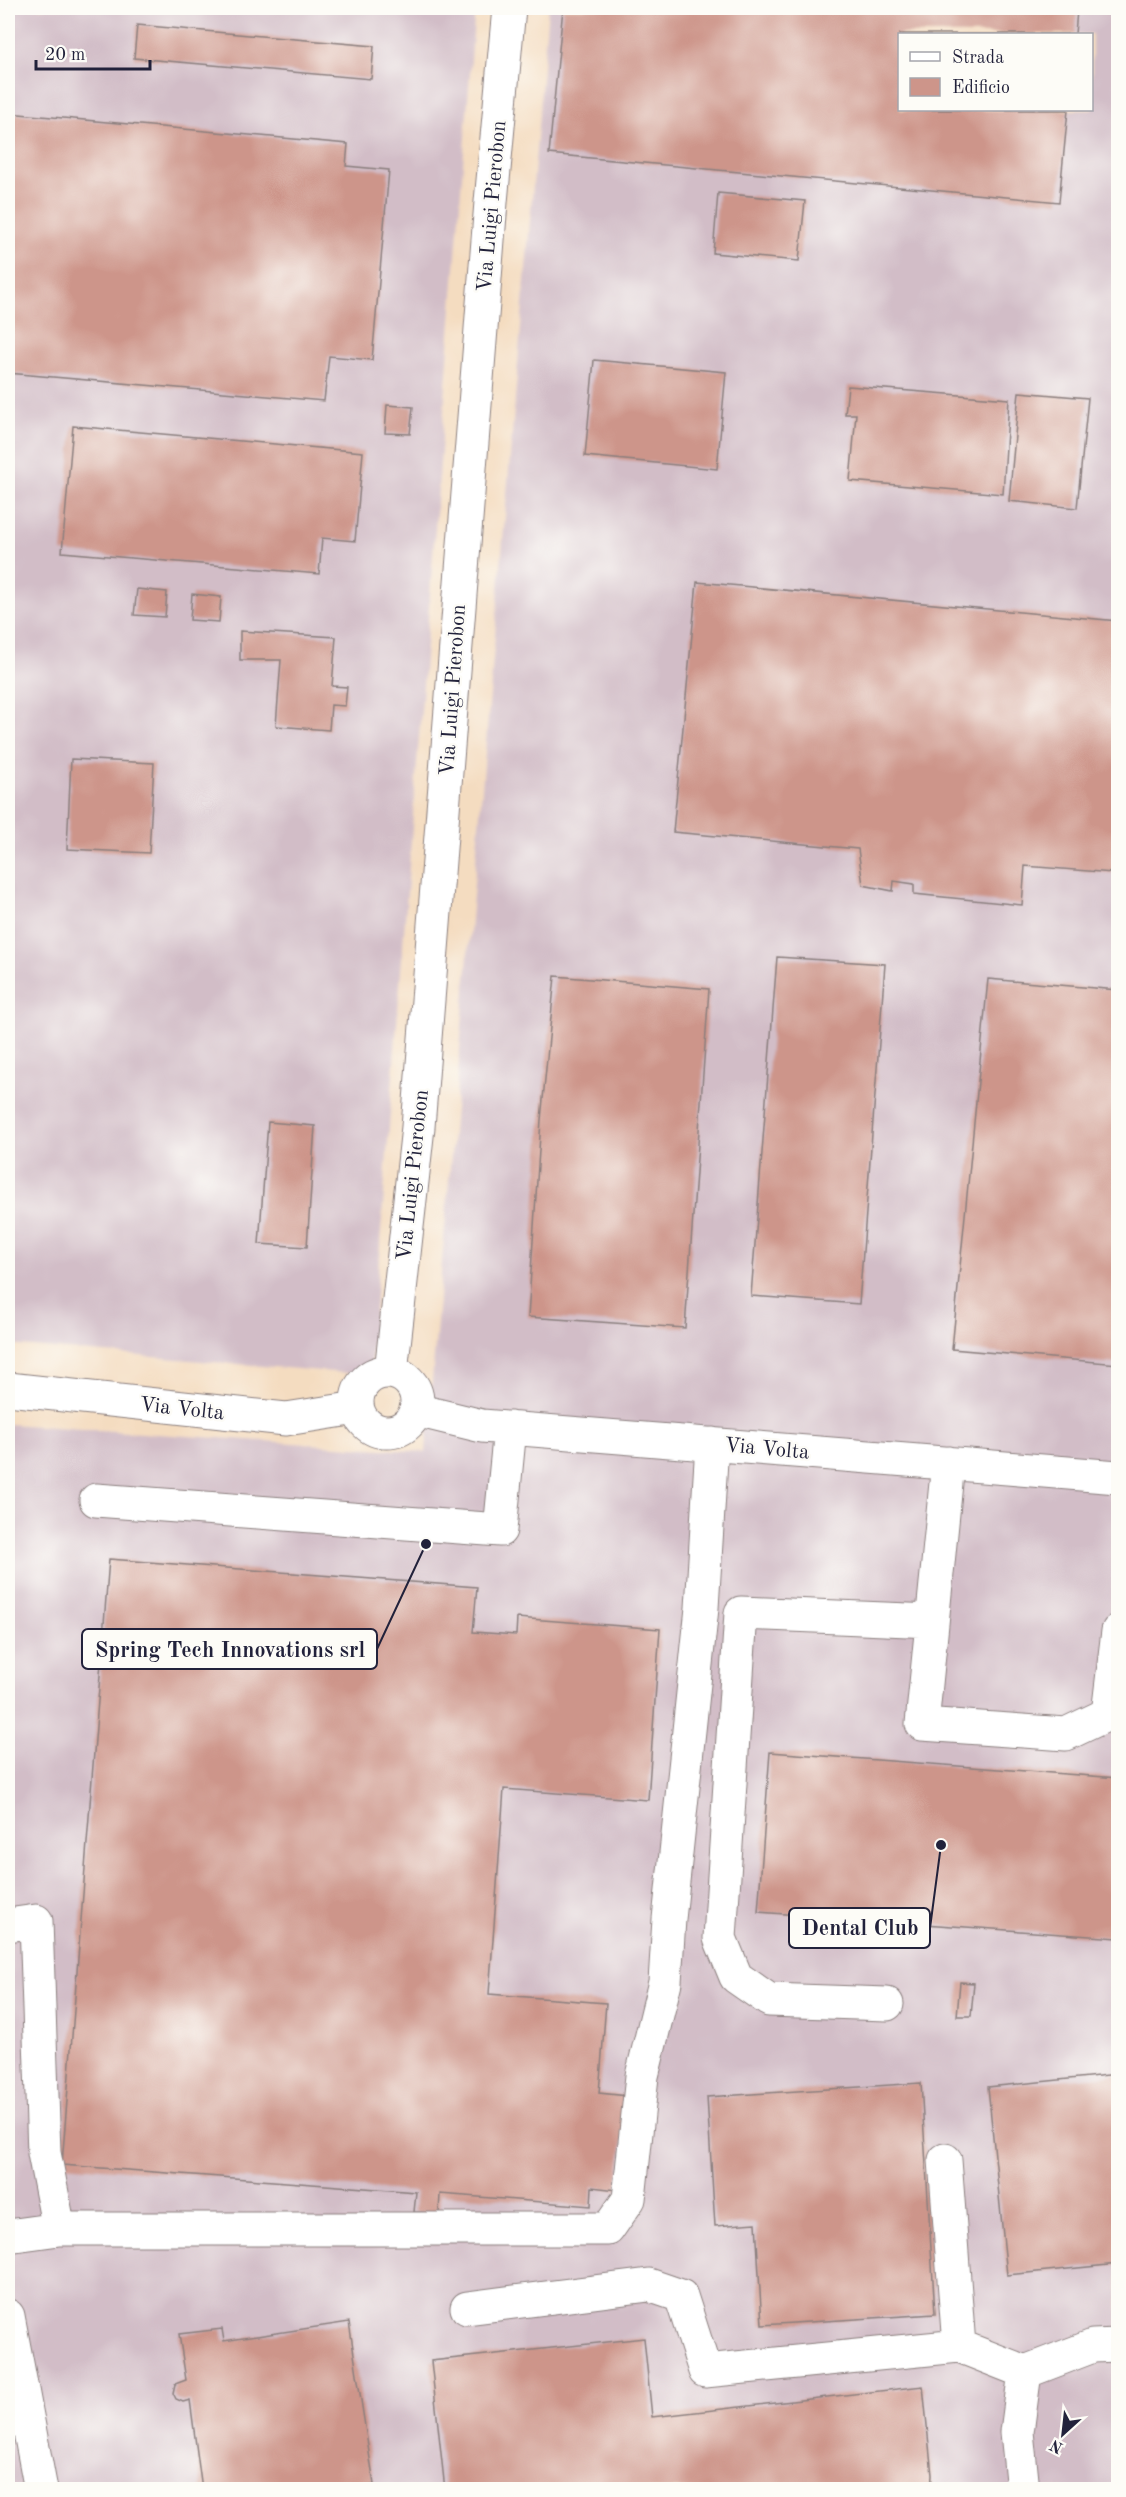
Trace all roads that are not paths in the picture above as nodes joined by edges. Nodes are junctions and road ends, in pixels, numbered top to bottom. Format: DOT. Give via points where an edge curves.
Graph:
graph roads {
  1 [pos="509,8"];
  2 [pos="391,1372"];
  3 [pos="8,1389"];
  4 [pos="357,1408"];
  5 [pos="416,1410"];
  6 [pos="510,1428"];
  7 [pos="712,1444"];
  8 [pos="948,1463"];
  9 [pos="1119,1477"];
  10 [pos="96,1500"];
  11 [pos="932,1621"];
  12 [pos="1119,1631"];
  13 [pos="8,1925"];
  14 [pos="887,2004"];
  15 [pos="945,2160"];
  16 [pos="59,2229"];
  17 [pos="8,2236"];
  18 [pos="467,2308"];
  19 [pos="8,2316"];
  20 [pos="1119,2345"];
  21 [pos="959,2346"];
  22 [pos="1025,2372"];
  23 [pos="41,2490"];
  24 [pos="1023,2490"];
  1 -- 2 [label="street, Via Luigi Pierobon" via="490,202 418,1127"];
  2 -- 4 [label="street" via="365,1381 359,1389"];
  2 -- 5 [label="street" via="412,1385 417,1397"];
  3 -- 4 [label="street, Via Volta" via="286,1419"];
  4 -- 5 [label="street" via="361,1419 380,1432 403,1428"];
  5 -- 6 [label="street, Via Volta" via="482,1426"];
  6 -- 7 [label="street, Via Volta"];
  6 -- 10 [label="street" via="500,1530"];
  7 -- 8 [label="street, Via Volta"];
  7 -- 16 [label="street" via="702,1608 665,1982 642,2076 629,2199 608,2229"];
  8 -- 9 [label="street, Via Volta"];
  8 -- 11 [label="street"];
  11 -- 12 [label="street" via="922,1724 1066,1734 1108,1714"];
  11 -- 14 [label="street" via="741,1613 720,1938 736,1977 769,2000"];
  13 -- 16 [label="street" via="36,1921 44,2153"];
  15 -- 21 [label="street"];
  16 -- 17 [label="street"];
  18 -- 21 [label="street" via="649,2285 681,2296 705,2371"];
  19 -- 23 [label="street"];
  20 -- 22 [label="street" via="1093,2346"];
  21 -- 22 [label="street"];
  22 -- 24 [label="street" via="1017,2432"];
}
